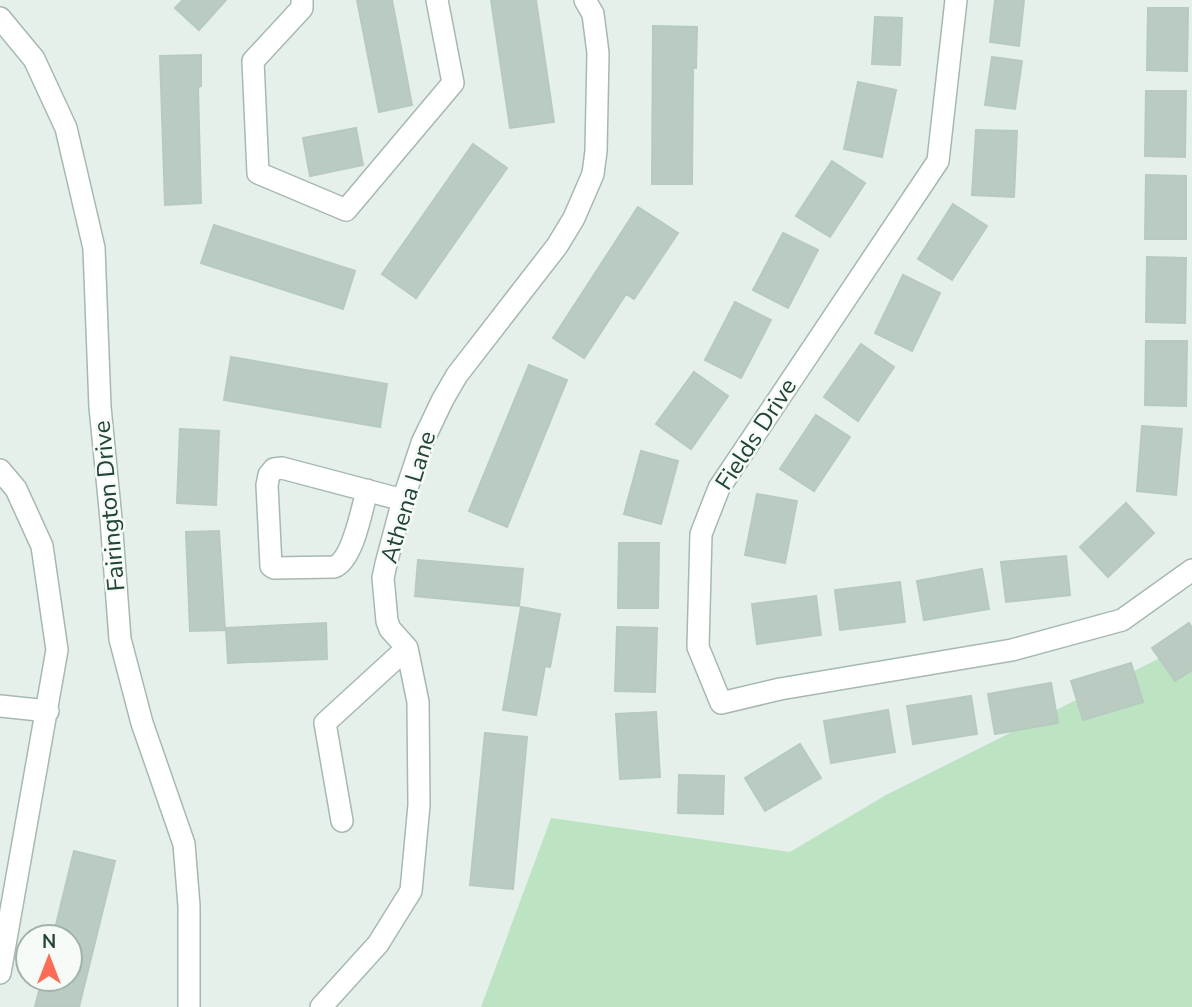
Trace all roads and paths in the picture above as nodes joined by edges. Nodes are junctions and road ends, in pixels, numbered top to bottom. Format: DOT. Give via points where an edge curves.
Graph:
graph roads {
  1 [pos="302,0"];
  2 [pos="437,0"];
  3 [pos="585,0"];
  4 [pos="956,0"];
  5 [pos="0,18"];
  6 [pos="0,470"];
  7 [pos="367,490"];
  8 [pos="402,500"];
  9 [pos="1192,570"];
  10 [pos="407,648"];
  11 [pos="0,706"];
  12 [pos="48,711"];
  13 [pos="342,821"];
  14 [pos="0,974"];
  15 [pos="189,1007"];
  16 [pos="321,1007"];
  1 -- 2 [label="street" via="302,8 253,61 258,173 346,210 453,83"];
  3 -- 8 [label="street, Athena Lane" via="593,14 598,53 596,151 589,186 557,246 457,375 422,443"];
  4 -- 9 [label="street, Fields Drive" via="938,161 719,488 701,534 698,648 721,703 1012,650 1122,620"];
  5 -- 15 [label="street, Fairington Drive" via="34,59 66,128 94,248 100,407 120,639 142,723 184,844"];
  6 -- 12 [label="street" via="16,489 42,546 57,650"];
  7 -- 7 [label="street" via="275,469 267,485 271,566 342,564"];
  7 -- 8 [label="street"];
  8 -- 10 [label="street, Athena Lane" via="383,579 387,621"];
  10 -- 13 [label="street" via="326,723"];
  10 -- 16 [label="street, Athena Lane" via="418,702 419,805 411,891 378,944"];
  11 -- 12 [label="street"];
  12 -- 14 [label="street"];
}
